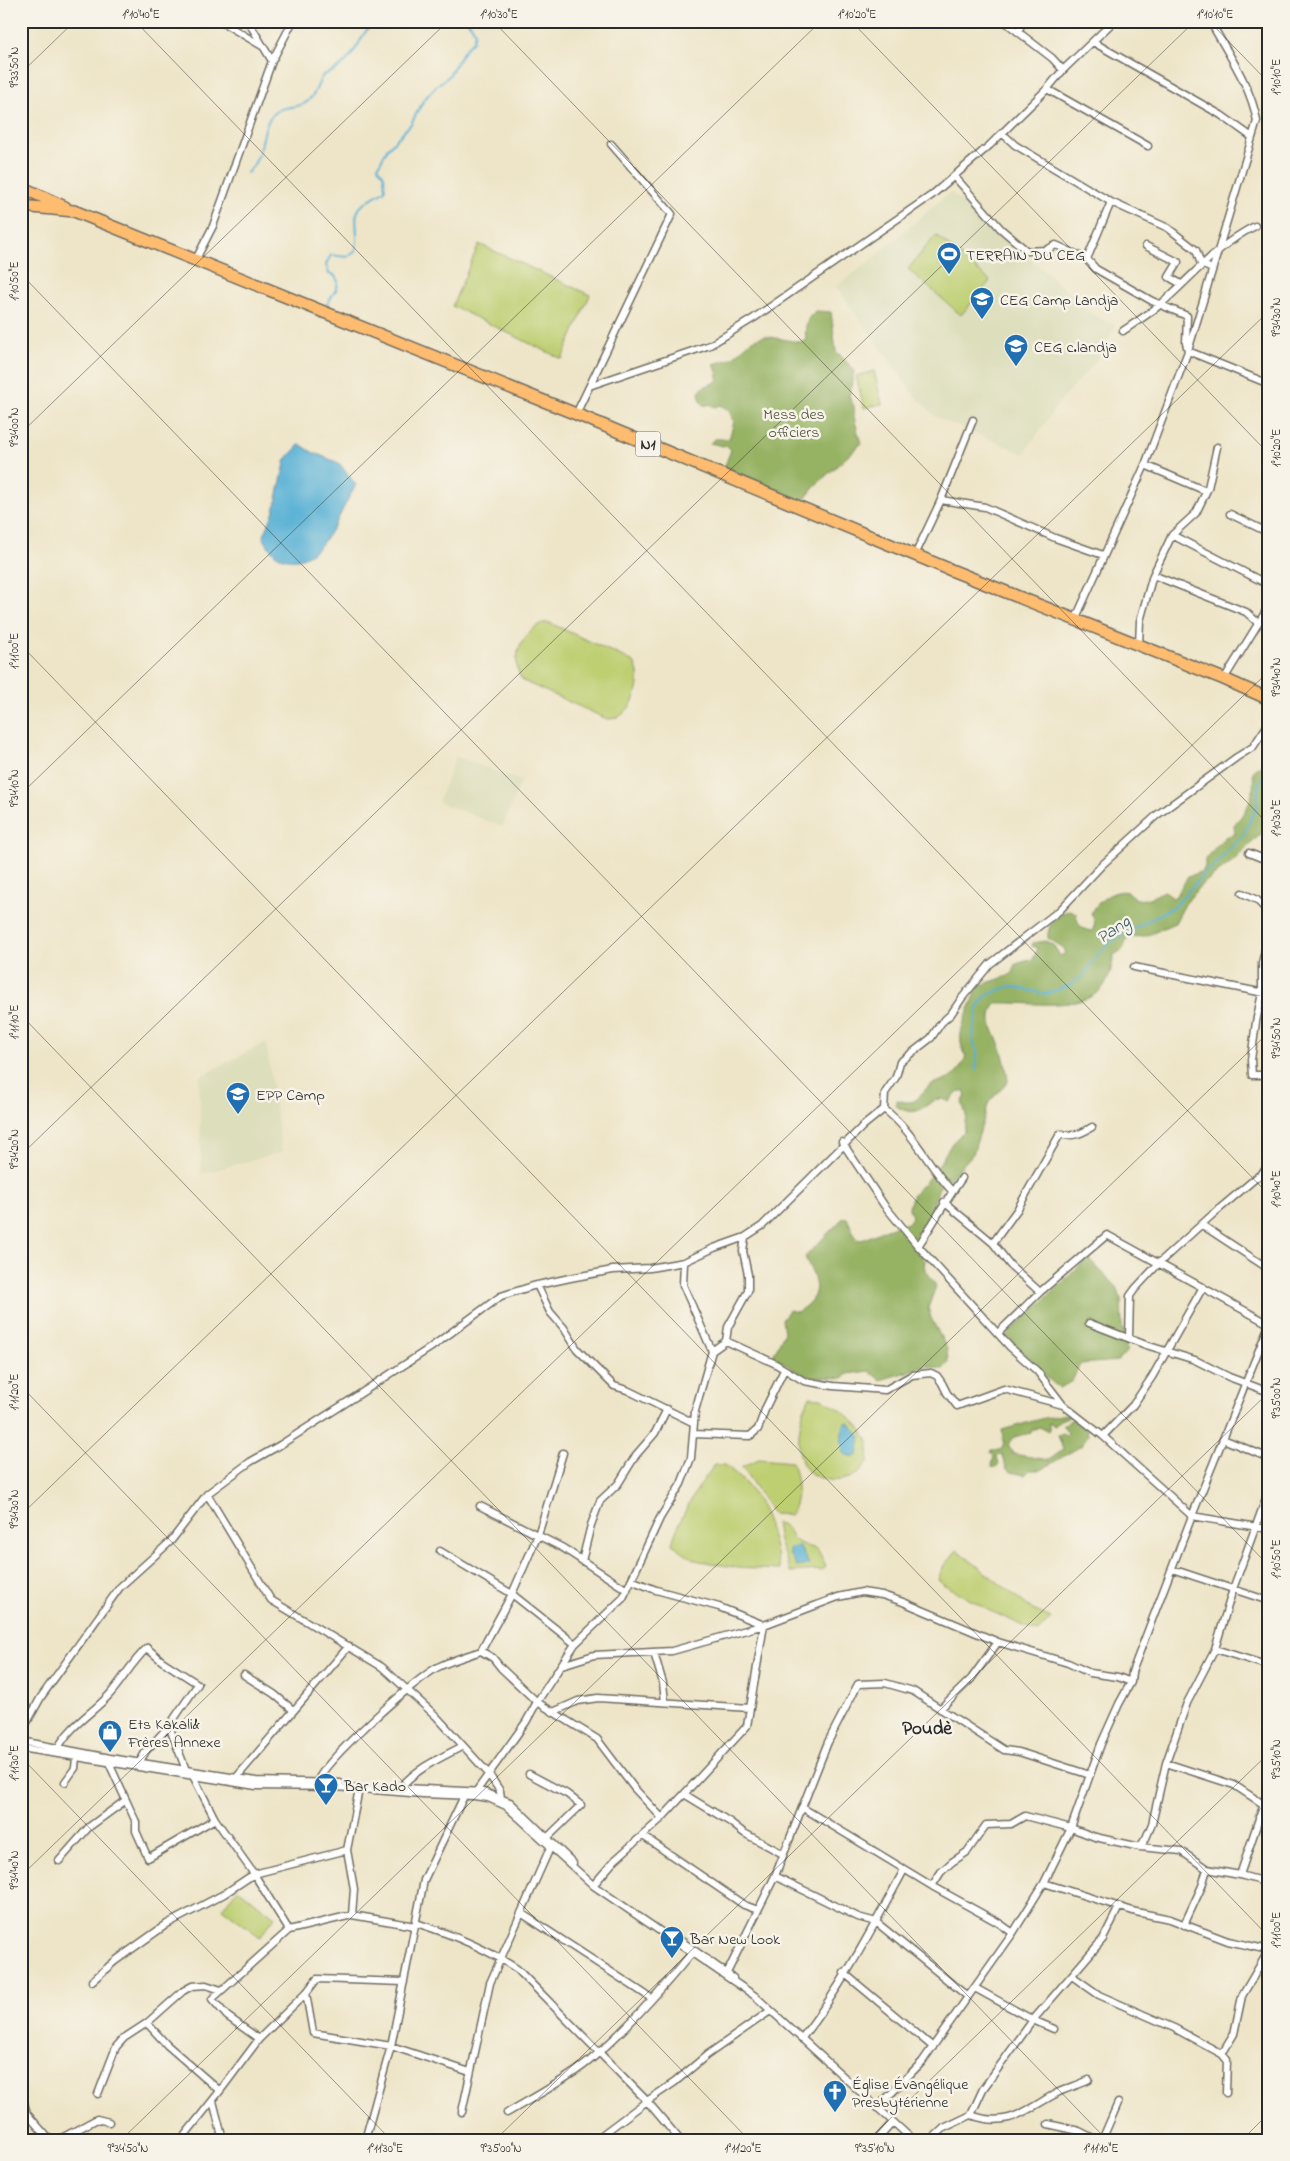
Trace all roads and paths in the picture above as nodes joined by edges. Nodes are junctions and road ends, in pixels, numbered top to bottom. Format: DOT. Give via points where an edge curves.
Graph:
graph roads {
  1 [pos="220,21"];
  2 [pos="248,21"];
  3 [pos="293,21"];
  4 [pos="1004,21"];
  5 [pos="1023,21"];
  6 [pos="1114,21"];
  7 [pos="1210,21"];
  8 [pos="1018,32"];
  9 [pos="1093,42"];
  10 [pos="262,46"];
  11 [pos="272,60"];
  12 [pos="1063,70"];
  13 [pos="1047,90"];
  14 [pos="1002,133"];
  15 [pos="1252,137"];
  16 [pos="611,144"];
  17 [pos="1148,146"];
  18 [pos="954,176"];
  19 [pos="21,186"];
  20 [pos="1111,202"];
  21 [pos="21,206"];
  22 [pos="74,211"];
  23 [pos="1255,226"];
  24 [pos="1146,246"];
  25 [pos="1216,254"];
  26 [pos="1087,259"];
  27 [pos="195,261"];
  28 [pos="1201,264"];
  29 [pos="1212,269"];
  30 [pos="1181,284"];
  31 [pos="1160,304"];
  32 [pos="1123,331"];
  33 [pos="1188,351"];
  34 [pos="1269,384"];
  35 [pos="592,385"];
  36 [pos="576,414"];
  37 [pos="973,420"];
  38 [pos="1217,447"];
  39 [pos="1145,465"];
  40 [pos="1206,491"];
  41 [pos="941,500"];
  42 [pos="1230,514"];
  43 [pos="1269,534"];
  44 [pos="1172,535"];
  45 [pos="915,555"];
  46 [pos="1103,555"];
  47 [pos="1153,575"];
  48 [pos="1269,585"];
  49 [pos="1269,606"];
  50 [pos="1075,620"];
  51 [pos="1258,623"];
  52 [pos="1139,645"];
  53 [pos="1224,680"];
  54 [pos="1269,699"];
  55 [pos="1269,723"];
  56 [pos="1250,853"];
  57 [pos="1269,861"];
  58 [pos="1242,893"];
  59 [pos="1269,913"];
  60 [pos="1269,934"];
  61 [pos="1134,967"];
  62 [pos="1266,993"];
  63 [pos="1269,1078"];
  64 [pos="884,1110"];
  65 [pos="1092,1127"];
  66 [pos="844,1143"];
  67 [pos="1269,1167"];
  68 [pos="962,1178"];
  69 [pos="952,1191"];
  70 [pos="944,1202"];
  71 [pos="1202,1225"];
  72 [pos="745,1238"];
  73 [pos="993,1243"];
  74 [pos="918,1246"];
  75 [pos="684,1262"];
  76 [pos="1160,1262"];
  77 [pos="1269,1269"];
  78 [pos="537,1285"];
  79 [pos="1203,1287"];
  80 [pos="1040,1292"];
  81 [pos="1089,1323"];
  82 [pos="1269,1325"];
  83 [pos="998,1332"];
  84 [pos="1129,1338"];
  85 [pos="726,1341"];
  86 [pos="1167,1350"];
  87 [pos="712,1351"];
  88 [pos="784,1370"];
  89 [pos="1246,1382"];
  90 [pos="1269,1392"];
  91 [pos="1063,1404"];
  92 [pos="667,1409"];
  93 [pos="694,1424"];
  94 [pos="693,1434"];
  95 [pos="1104,1436"];
  96 [pos="1223,1439"];
  97 [pos="563,1453"];
  98 [pos="1269,1458"];
  99 [pos="1269,1490"];
  100 [pos="207,1494"];
  101 [pos="480,1506"];
  102 [pos="1192,1516"];
  103 [pos="1256,1526"];
  104 [pos="1269,1529"];
  105 [pos="538,1535"];
  106 [pos="440,1551"];
  107 [pos="582,1561"];
  108 [pos="1172,1569"];
  109 [pos="631,1580"];
  110 [pos="1233,1589"];
  111 [pos="627,1590"];
  112 [pos="512,1594"];
  113 [pos="1269,1601"];
  114 [pos="764,1624"];
  115 [pos="998,1642"];
  116 [pos="575,1644"];
  117 [pos="349,1646"];
  118 [pos="1215,1649"];
  119 [pos="481,1651"];
  120 [pos="654,1653"];
  121 [pos="561,1665"];
  122 [pos="1269,1666"];
  123 [pos="244,1675"];
  124 [pos="1131,1682"];
  125 [pos="407,1689"];
  126 [pos="537,1702"];
  127 [pos="666,1702"];
  128 [pos="750,1708"];
  129 [pos="940,1709"];
  130 [pos="294,1710"];
  131 [pos="553,1712"];
  132 [pos="170,1726"];
  133 [pos="21,1739"];
  134 [pos="463,1746"];
  135 [pos="21,1748"];
  136 [pos="58,1748"];
  137 [pos="76,1757"];
  138 [pos="109,1763"];
  139 [pos="139,1763"];
  140 [pos="1166,1764"];
  141 [pos="186,1770"];
  142 [pos="488,1773"];
  143 [pos="529,1774"];
  144 [pos="1090,1775"];
  145 [pos="193,1776"];
  146 [pos="236,1778"];
  147 [pos="65,1782"];
  148 [pos="317,1782"];
  149 [pos="400,1788"];
  150 [pos="359,1789"];
  151 [pos="1269,1789"];
  152 [pos="475,1794"];
  153 [pos="684,1794"];
  154 [pos="464,1796"];
  155 [pos="502,1798"];
  156 [pos="126,1800"];
  157 [pos="1263,1804"];
  158 [pos="803,1808"];
  159 [pos="1259,1817"];
  160 [pos="662,1818"];
  161 [pos="215,1819"];
  162 [pos="1269,1820"];
  163 [pos="1071,1828"];
  164 [pos="643,1836"];
  165 [pos="547,1838"];
  166 [pos="1140,1847"];
  167 [pos="550,1848"];
  168 [pos="347,1850"];
  169 [pos="783,1854"];
  170 [pos="59,1862"];
  171 [pos="1207,1869"];
  172 [pos="904,1870"];
  173 [pos="254,1874"];
  174 [pos="1240,1875"];
  175 [pos="775,1876"];
  176 [pos="596,1882"];
  177 [pos="1044,1883"];
  178 [pos="1269,1884"];
  179 [pos="932,1886"];
  180 [pos="1119,1907"];
  181 [pos="758,1910"];
  182 [pos="521,1913"];
  183 [pos="352,1915"];
  184 [pos="876,1922"];
  185 [pos="416,1924"];
  186 [pos="1184,1925"];
  187 [pos="289,1930"];
  188 [pos="1013,1933"];
  189 [pos="692,1954"];
  190 [pos="500,1958"];
  191 [pos="727,1973"];
  192 [pos="844,1974"];
  193 [pos="1072,1976"];
  194 [pos="92,1982"];
  195 [pos="404,1982"];
  196 [pos="975,1988"];
  197 [pos="221,1990"];
  198 [pos="306,1993"];
  199 [pos="755,1996"];
  200 [pos="967,1996"];
  201 [pos="651,1998"];
  202 [pos="770,2011"];
  203 [pos="1033,2020"];
  204 [pos="147,2023"];
  205 [pos="1054,2029"];
  206 [pos="259,2039"];
  207 [pos="801,2039"];
  208 [pos="391,2046"];
  209 [pos="933,2047"];
  210 [pos="598,2052"];
  211 [pos="1222,2054"];
  212 [pos="470,2072"];
  213 [pos="1089,2080"];
  214 [pos="220,2091"];
  215 [pos="21,2092"];
  216 [pos="1226,2093"];
  217 [pos="98,2094"];
  218 [pos="213,2101"];
  219 [pos="647,2101"];
  220 [pos="1118,2103"];
  221 [pos="877,2108"];
  222 [pos="462,2112"];
  223 [pos="507,2113"];
  224 [pos="972,2116"];
  225 [pos="109,2122"];
  226 [pos="893,2122"];
  227 [pos="1048,2124"];
  228 [pos="50,2140"];
  229 [pos="58,2140"];
  230 [pos="181,2140"];
  231 [pos="223,2140"];
  232 [pos="365,2140"];
  233 [pos="595,2140"];
  234 [pos="680,2140"];
  235 [pos="877,2140"];
  236 [pos="914,2140"];
  237 [pos="931,2140"];
  238 [pos="1097,2140"];
  239 [pos="1102,2140"];
  1 -- 10 [label="street"];
  2 -- 10 [label="street"];
  3 -- 11 [label="street"];
  4 -- 8 [label="street"];
  5 -- 8 [label="street"];
  6 -- 9 [label="street"];
  7 -- 15 [label="street" via="1254,107 1257,121"];
  8 -- 12 [label="street"];
  9 -- 12 [label="street"];
  9 -- 15 [label="street" via="1221,115"];
  10 -- 11 [label="street"];
  11 -- 27 [label="street" via="213,226"];
  12 -- 13 [label="street"];
  13 -- 14 [label="street"];
  13 -- 17 [label="street"];
  14 -- 18 [label="street"];
  14 -- 20 [label="street" via="1015,145"];
  15 -- 25 [label="street"];
  16 -- 35 [label="street" via="672,214"];
  18 -- 26 [label="street" via="1001,229 1028,252 1056,245"];
  18 -- 35 [label="street" via="932,195 710,345"];
  19 -- 22 [label="highway"];
  20 -- 26 [label="street"];
  20 -- 28 [label="street" via="1168,228 1196,250"];
  21 -- 22 [label="highway, N1"];
  22 -- 27 [label="highway, N1"];
  23 -- 25 [label="street" via="1227,242"];
  24 -- 30 [label="street" via="1178,262 1169,277"];
  25 -- 28 [label="street"];
  25 -- 29 [label="street"];
  26 -- 31 [label="street" via="1096,269"];
  27 -- 36 [label="highway, N1"];
  28 -- 29 [label="street"];
  28 -- 30 [label="street"];
  29 -- 33 [label="street"];
  30 -- 31 [label="street"];
  31 -- 32 [label="street"];
  31 -- 33 [label="street" via="1187,316"];
  33 -- 34 [label="street"];
  33 -- 39 [label="street"];
  35 -- 36 [label="street"];
  36 -- 45 [label="highway, N1"];
  37 -- 41 [label="street"];
  38 -- 40 [label="street"];
  39 -- 40 [label="street"];
  39 -- 46 [label="street"];
  40 -- 44 [label="street" via="1196,513"];
  41 -- 45 [label="street"];
  41 -- 46 [label="street" via="985,507"];
  42 -- 43 [label="street"];
  44 -- 47 [label="street"];
  44 -- 48 [label="street"];
  45 -- 50 [label="highway, N1"];
  46 -- 50 [label="street"];
  47 -- 51 [label="street" via="1246,612"];
  47 -- 52 [label="street" via="1140,621"];
  49 -- 51 [label="street"];
  50 -- 52 [label="highway, N1"];
  51 -- 53 [label="street"];
  52 -- 53 [label="highway, N1"];
  53 -- 54 [label="highway, N1"];
  55 -- 64 [label="street" via="1248,752 1157,815 1102,865 1060,910 990,964 931,1038 900,1062 896,1077 885,1093"];
  56 -- 57 [label="street"];
  58 -- 59 [label="street" via="1257,900"];
  60 -- 62 [label="street" via="1262,963"];
  61 -- 62 [label="street"];
  62 -- 63 [label="street" via="1256,1022 1251,1060 1252,1074"];
  64 -- 66 [label="street"];
  64 -- 69 [label="street" via="913,1139"];
  65 -- 73 [label="street" via="1072,1136 1060,1134 1017,1210"];
  66 -- 72 [label="street" via="762,1226"];
  66 -- 74 [label="street" via="884,1205"];
  67 -- 71 [label="street"];
  68 -- 69 [label="street"];
  69 -- 70 [label="street"];
  70 -- 73 [label="street"];
  70 -- 74 [label="street"];
  71 -- 76 [label="street"];
  71 -- 77 [label="street"];
  72 -- 75 [label="street"];
  72 -- 85 [label="street" via="743,1251 748,1291 728,1327"];
  73 -- 80 [label="street" via="1010,1265"];
  74 -- 83 [label="street"];
  75 -- 78 [label="street" via="613,1270"];
  75 -- 87 [label="street" via="683,1285"];
  76 -- 79 [label="street"];
  76 -- 80 [label="street" via="1107,1234"];
  76 -- 84 [label="street" via="1130,1296"];
  78 -- 92 [label="street" via="550,1312 577,1349 614,1386"];
  78 -- 100 [label="street" via="501,1296 430,1348 250,1462"];
  79 -- 82 [label="street"];
  79 -- 86 [label="street"];
  80 -- 83 [label="street"];
  81 -- 84 [label="street"];
  82 -- 89 [label="street"];
  83 -- 91 [label="street" via="1037,1371"];
  84 -- 86 [label="street"];
  85 -- 87 [label="street"];
  85 -- 88 [label="street"];
  86 -- 89 [label="street"];
  86 -- 95 [label="street" via="1133,1405"];
  87 -- 93 [label="street"];
  88 -- 91 [label="street" via="804,1381 885,1390 912,1375 931,1373 957,1406 1004,1389"];
  88 -- 94 [label="street" via="758,1429 750,1436"];
  89 -- 90 [label="street"];
  89 -- 96 [label="street"];
  91 -- 95 [label="street"];
  92 -- 93 [label="street"];
  92 -- 107 [label="street" via="655,1433 618,1484 600,1501"];
  93 -- 94 [label="street"];
  94 -- 109 [label="street" via="691,1458 681,1484 660,1518"];
  95 -- 102 [label="street"];
  96 -- 98 [label="street"];
  96 -- 102 [label="street"];
  97 -- 105 [label="street"];
  99 -- 103 [label="street"];
  100 -- 117 [label="street" via="271,1600"];
  100 -- 133 [label="street" via="171,1541 120,1587 41,1697"];
  101 -- 105 [label="street"];
  102 -- 103 [label="street"];
  102 -- 108 [label="street"];
  103 -- 104 [label="street"];
  103 -- 110 [label="street"];
  105 -- 107 [label="street"];
  105 -- 112 [label="street"];
  106 -- 112 [label="street"];
  107 -- 111 [label="street"];
  108 -- 110 [label="street"];
  108 -- 124 [label="street"];
  109 -- 111 [label="street"];
  109 -- 114 [label="street"];
  110 -- 113 [label="street"];
  110 -- 118 [label="street"];
  111 -- 116 [label="street" via="612,1610"];
  112 -- 116 [label="street"];
  112 -- 119 [label="street"];
  114 -- 115 [label="street" via="838,1597 862,1592 903,1602"];
  114 -- 120 [label="street" via="700,1644"];
  114 -- 128 [label="street"];
  115 -- 124 [label="street" via="1090,1673"];
  115 -- 129 [label="street" via="971,1679"];
  116 -- 121 [label="street"];
  117 -- 125 [label="street" via="382,1667"];
  117 -- 130 [label="street"];
  118 -- 122 [label="street"];
  118 -- 140 [label="street" via="1187,1704"];
  119 -- 125 [label="street" via="439,1667"];
  119 -- 126 [label="street" via="493,1658"];
  120 -- 121 [label="street" via="594,1656"];
  120 -- 127 [label="street"];
  121 -- 126 [label="street"];
  123 -- 130 [label="street"];
  124 -- 144 [label="street" via="1108,1726"];
  125 -- 134 [label="street"];
  125 -- 148 [label="street" via="329,1763"];
  126 -- 131 [label="street"];
  126 -- 142 [label="street" via="498,1764"];
  127 -- 128 [label="street"];
  127 -- 131 [label="street" via="598,1698 578,1701"];
  128 -- 153 [label="street" via="747,1726"];
  129 -- 144 [label="street" via="1004,1750"];
  129 -- 158 [label="street" via="913,1691 886,1683 858,1684 828,1742"];
  130 -- 146 [label="street"];
  131 -- 160 [label="street" via="597,1739 634,1788"];
  132 -- 136 [label="street" via="198,1684 147,1648 109,1695 74,1726"];
  132 -- 139 [label="street"];
  132 -- 141 [label="street"];
  133 -- 136 [label="street"];
  134 -- 142 [label="street"];
  134 -- 149 [label="street" via="410,1776"];
  135 -- 137 [label="street"];
  136 -- 139 [label="street"];
  137 -- 138 [label="street"];
  137 -- 147 [label="street" via="75,1768"];
  138 -- 145 [label="street"];
  138 -- 156 [label="street"];
  139 -- 141 [label="street"];
  140 -- 157 [label="street" via="1234,1785"];
  140 -- 166 [label="street" via="1152,1824"];
  141 -- 146 [label="street"];
  142 -- 152 [label="street"];
  142 -- 155 [label="street"];
  143 -- 165 [label="street" via="581,1805"];
  144 -- 163 [label="street"];
  145 -- 150 [label="street" via="256,1786"];
  145 -- 161 [label="street"];
  146 -- 148 [label="street"];
  148 -- 149 [label="street"];
  149 -- 152 [label="street"];
  150 -- 154 [label="street"];
  150 -- 168 [label="street"];
  151 -- 157 [label="street"];
  152 -- 154 [label="street"];
  152 -- 155 [label="street"];
  152 -- 167 [label="street" via="506,1806"];
  153 -- 160 [label="street"];
  153 -- 169 [label="street"];
  154 -- 185 [label="street" via="424,1880"];
  155 -- 165 [label="street"];
  156 -- 161 [label="street" via="148,1858"];
  156 -- 170 [label="street" via="89,1827"];
  157 -- 159 [label="street"];
  158 -- 169 [label="street"];
  158 -- 172 [label="street"];
  159 -- 162 [label="street"];
  159 -- 174 [label="street"];
  160 -- 164 [label="street"];
  161 -- 173 [label="street"];
  163 -- 166 [label="street"];
  163 -- 177 [label="street"];
  163 -- 179 [label="street" via="1025,1816 1011,1824 986,1825 967,1852 946,1867"];
  164 -- 176 [label="street"];
  164 -- 181 [label="street" via="744,1905"];
  165 -- 176 [label="street"];
  166 -- 171 [label="street" via="1181,1851"];
  167 -- 182 [label="street"];
  167 -- 189 [label="street" via="594,1886"];
  168 -- 173 [label="street"];
  168 -- 183 [label="street" via="354,1889"];
  169 -- 175 [label="street"];
  171 -- 174 [label="street"];
  171 -- 186 [label="street"];
  172 -- 179 [label="street"];
  172 -- 184 [label="street"];
  173 -- 187 [label="street"];
  173 -- 194 [label="street" via="167,1924"];
  174 -- 178 [label="street"];
  175 -- 181 [label="street"];
  175 -- 184 [label="street" via="858,1917"];
  176 -- 191 [label="street"];
  177 -- 180 [label="street"];
  177 -- 188 [label="street"];
  179 -- 188 [label="street"];
  180 -- 186 [label="street"];
  180 -- 193 [label="street" via="1103,1939"];
  181 -- 191 [label="street"];
  182 -- 190 [label="street"];
  182 -- 201 [label="street"];
  183 -- 185 [label="street"];
  183 -- 187 [label="street"];
  184 -- 192 [label="street"];
  184 -- 200 [label="street"];
  185 -- 190 [label="street" via="446,1932"];
  185 -- 195 [label="street"];
  186 -- 211 [label="street" via="1220,1939 1269,1950 1242,1996 1234,2034"];
  187 -- 197 [label="street"];
  188 -- 196 [label="street"];
  189 -- 199 [label="street"];
  189 -- 201 [label="street"];
  190 -- 210 [label="street" via="517,1969"];
  190 -- 212 [label="street" via="490,1983"];
  191 -- 199 [label="street"];
  192 -- 207 [label="street"];
  192 -- 209 [label="street"];
  193 -- 203 [label="street"];
  193 -- 211 [label="street" via="1099,1994"];
  195 -- 198 [label="street" via="317,1979"];
  195 -- 208 [label="street"];
  196 -- 200 [label="street"];
  196 -- 203 [label="street"];
  197 -- 204 [label="street" via="206,1985 192,1986"];
  197 -- 206 [label="street" via="212,1999 227,2016"];
  198 -- 206 [label="street"];
  198 -- 208 [label="street" via="313,2033"];
  199 -- 202 [label="street"];
  200 -- 209 [label="street"];
  201 -- 210 [label="street"];
  202 -- 207 [label="street"];
  202 -- 219 [label="street"];
  203 -- 205 [label="street"];
  203 -- 224 [label="street" via="983,2089"];
  204 -- 214 [label="street"];
  204 -- 217 [label="street" via="116,2047"];
  206 -- 214 [label="street"];
  207 -- 221 [label="street"];
  208 -- 212 [label="street"];
  208 -- 232 [label="street"];
  209 -- 221 [label="street"];
  210 -- 219 [label="street"];
  210 -- 223 [label="street" via="573,2073"];
  211 -- 216 [label="street" via="1227,2060"];
  212 -- 222 [label="street"];
  213 -- 224 [label="street" via="1012,2117 987,2121"];
  214 -- 218 [label="street"];
  215 -- 228 [label="street" via="27,2114"];
  218 -- 230 [label="street"];
  218 -- 231 [label="street"];
  219 -- 233 [label="street"];
  219 -- 234 [label="street"];
  220 -- 239 [label="street"];
  221 -- 226 [label="street"];
  224 -- 237 [label="street" via="944,2128"];
  225 -- 229 [label="street" via="97,2119"];
  226 -- 235 [label="street"];
  226 -- 236 [label="street"];
  227 -- 238 [label="street" via="1079,2130"];
}
